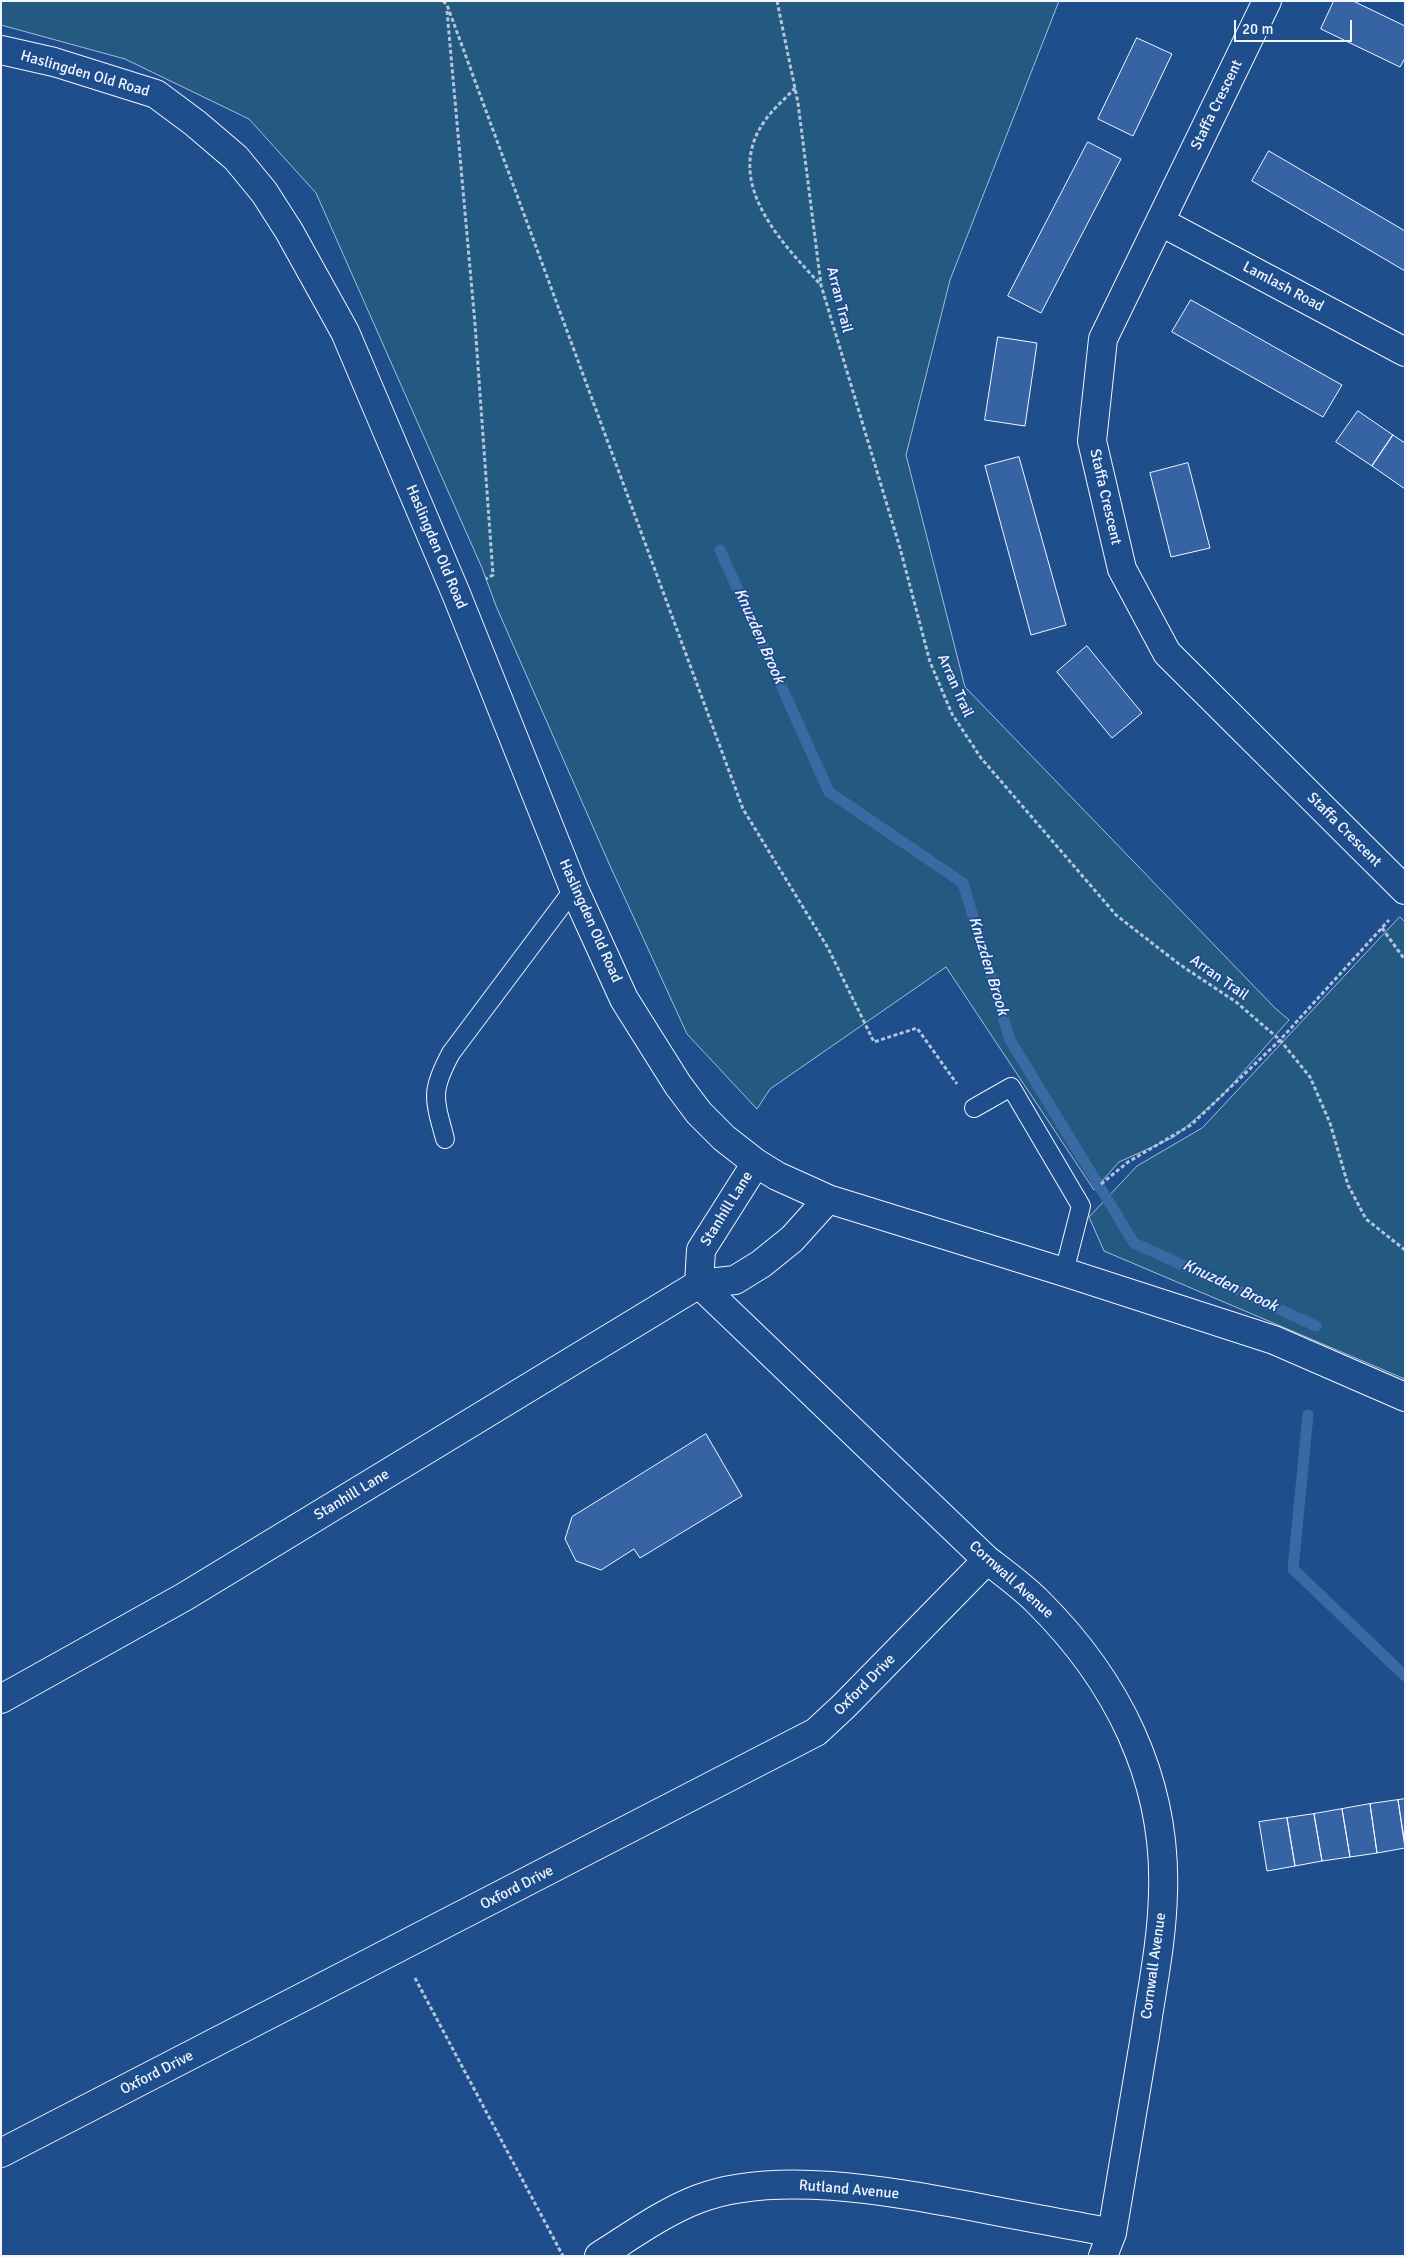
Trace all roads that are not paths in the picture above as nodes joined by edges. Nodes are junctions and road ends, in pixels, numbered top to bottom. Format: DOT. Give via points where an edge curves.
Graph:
graph roads {
  1 [pos="1267,1"];
  2 [pos="1,50"];
  3 [pos="1161,222"];
  4 [pos="1405,352"];
  5 [pos="574,889"];
  6 [pos="1405,890"];
  7 [pos="974,1108"];
  8 [pos="445,1139"];
  9 [pos="756,1164"];
  10 [pos="828,1199"];
  11 [pos="1064,1272"];
  12 [pos="699,1284"];
  13 [pos="1405,1397"];
  14 [pos="987,1560"];
  15 [pos="1,1699"];
  16 [pos="1,2153"];
  17 [pos="1108,2244"];
  18 [pos="599,2256"];
  1 -- 3 [label="street, Staffa Crescent"];
  2 -- 5 [label="street, Haslingden Old Road" via="54,62 156,94 236,158 264,192 345,332 457,596"];
  3 -- 4 [label="street, Lamlash Road"];
  3 -- 6 [label="street, Staffa Crescent" via="1103,339 1092,441 1122,568 1167,653"];
  5 -- 8 [label="lane" via="446,1061 438,1077 435,1102"];
  5 -- 9 [label="street, Haslingden Old Road" via="624,1000 678,1085 699,1114"];
  7 -- 11 [label="lane" via="1011,1087 1081,1206"];
  9 -- 10 [label="street"];
  9 -- 12 [label="street, Stanhill Lane" via="701,1250"];
  10 -- 11 [label="street"];
  10 -- 12 [label="street, Stanhill Lane" via="792,1239 761,1264 735,1280"];
  11 -- 13 [label="street" via="1274,1340"];
  12 -- 14 [label="street, Cornwall Avenue"];
  12 -- 15 [label="street, Stanhill Lane" via="184,1598"];
  14 -- 16 [label="street, Oxford Drive" via="816,1732"];
  14 -- 17 [label="street, Cornwall Avenue" via="1036,1600 1080,1648 1107,1688 1133,1734 1151,1786 1161,1830 1163,1893 1158,1958"];
  17 -- 18 [label="street, Rutland Avenue" via="868,2188 805,2185 741,2187 698,2199 658,2218"];
}
